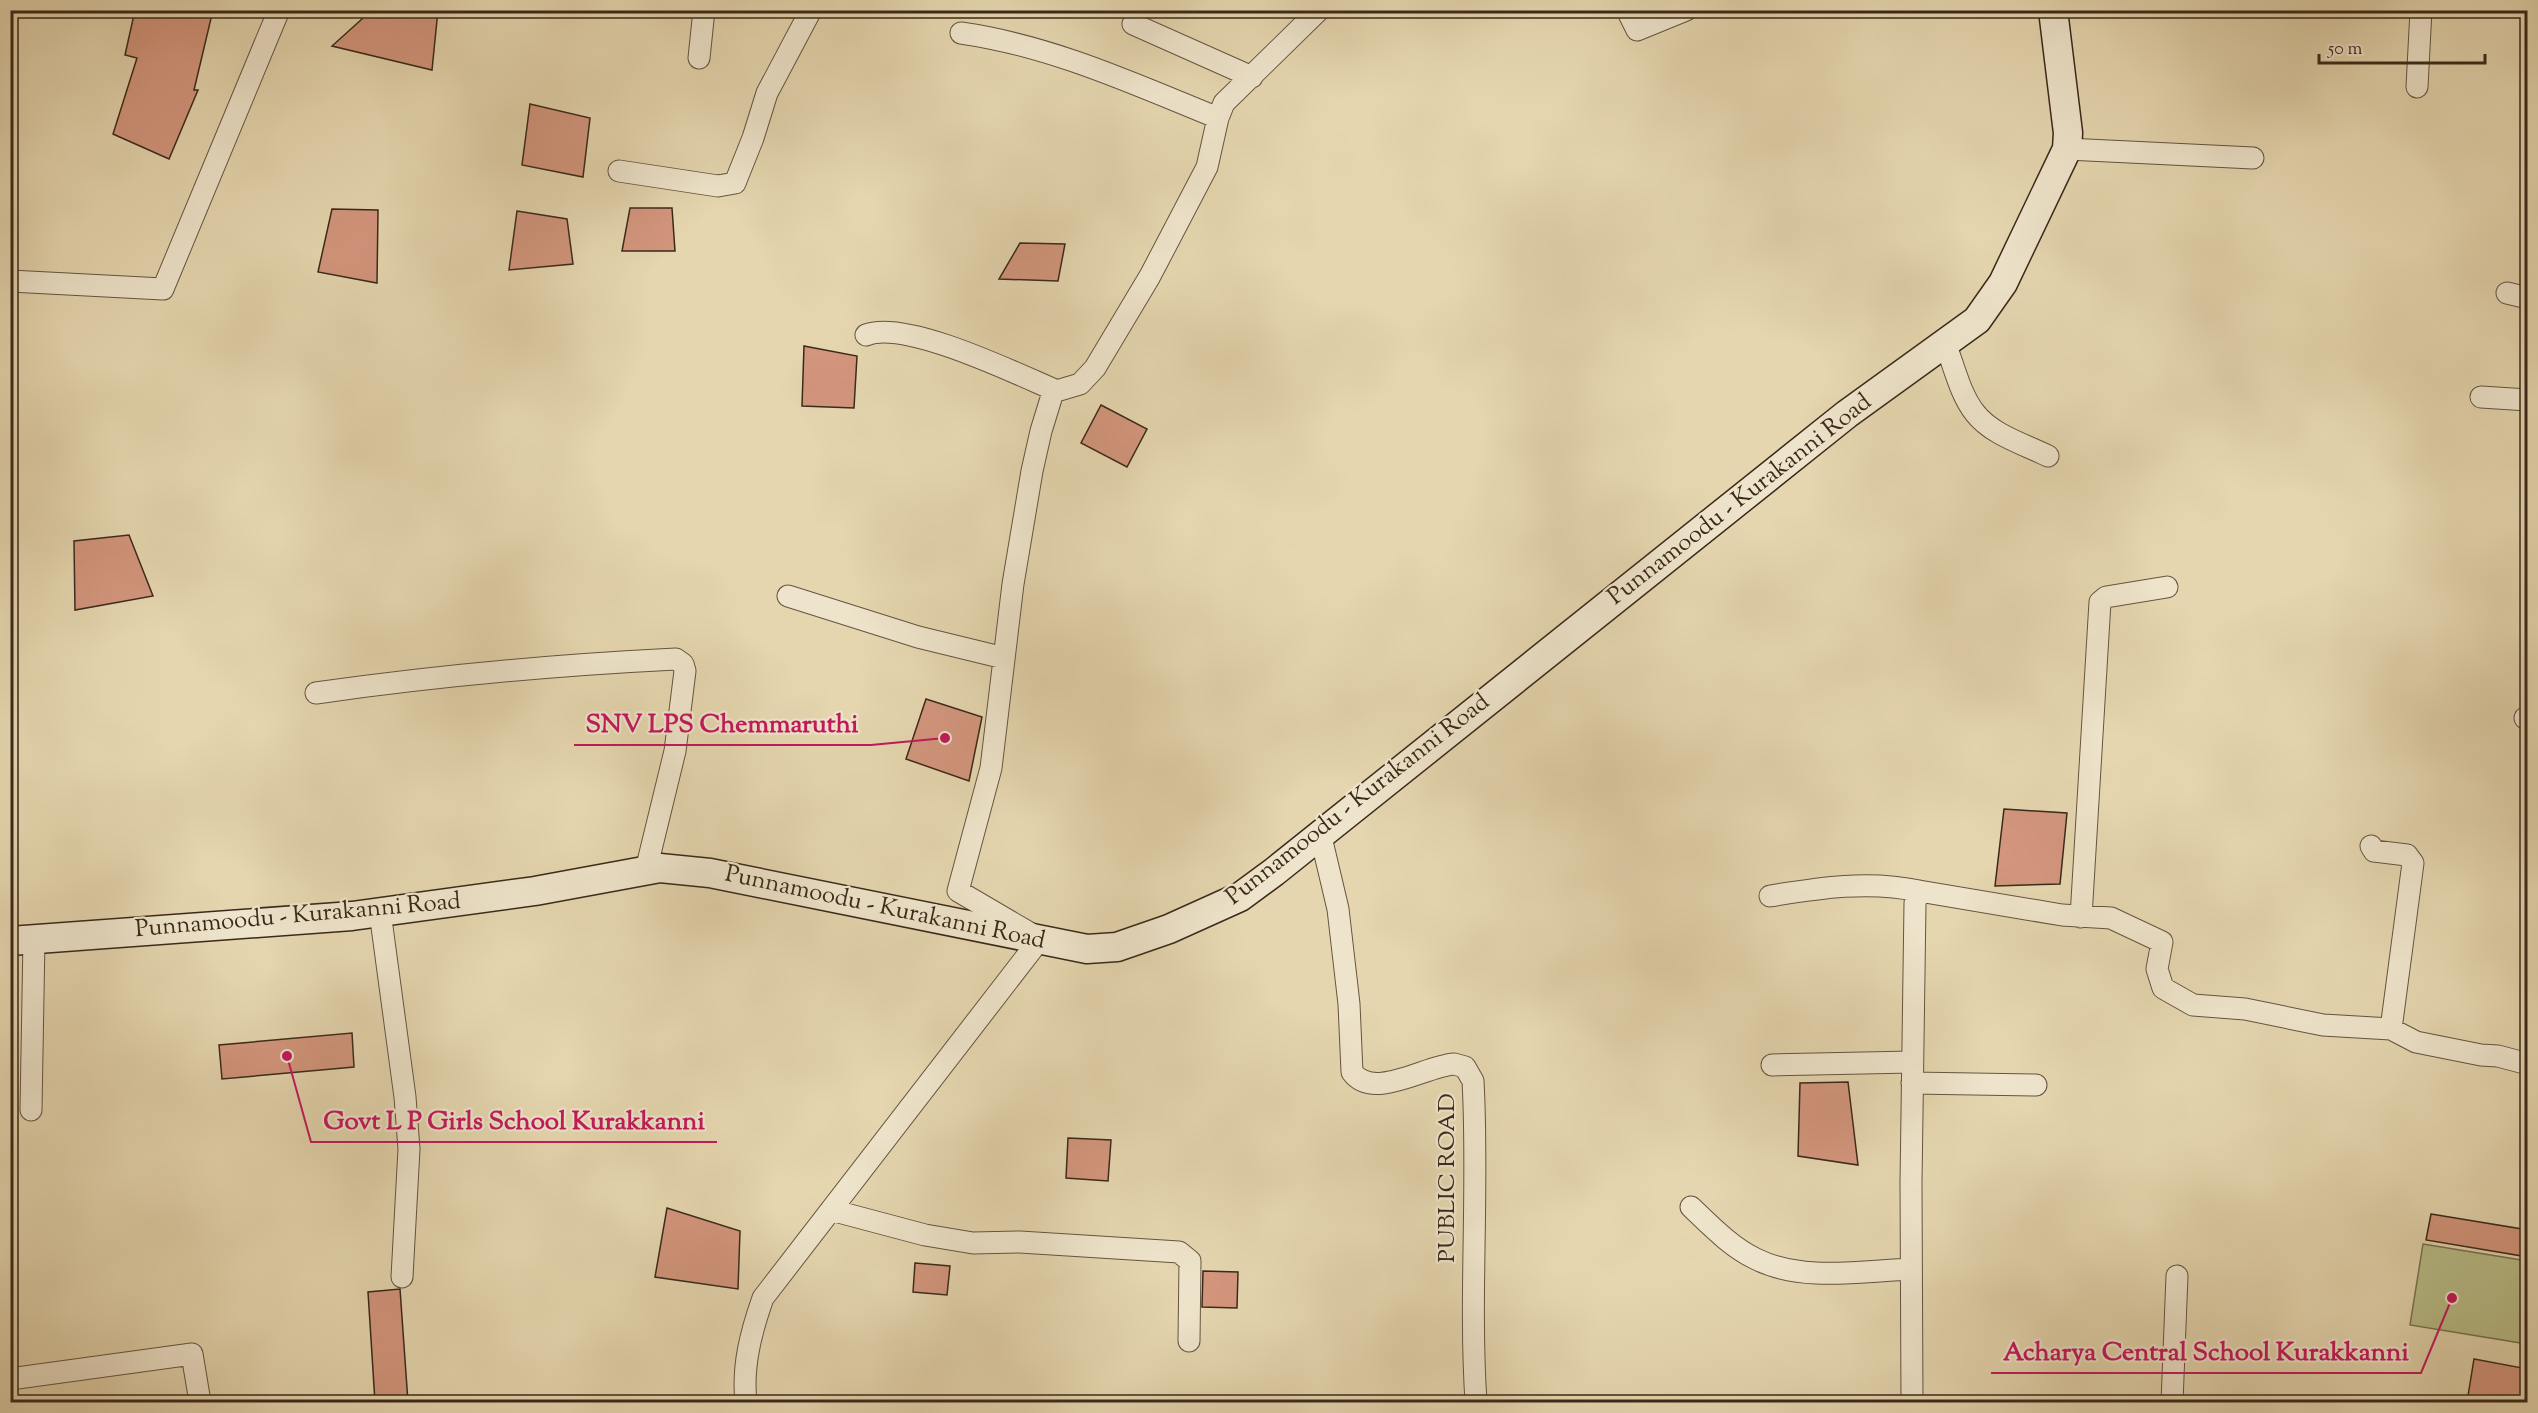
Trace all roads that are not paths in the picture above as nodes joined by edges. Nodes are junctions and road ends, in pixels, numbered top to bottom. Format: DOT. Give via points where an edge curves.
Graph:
graph roads {
  1 [pos="279,10"];
  2 [pos="704,10"];
  3 [pos="811,10"];
  4 [pos="1319,10"];
  5 [pos="1627,10"];
  6 [pos="1686,10"];
  7 [pos="2053,10"];
  8 [pos="2421,10"];
  9 [pos="1133,24"];
  10 [pos="961,33"];
  11 [pos="699,58"];
  12 [pos="1252,77"];
  13 [pos="2417,87"];
  14 [pos="1218,118"];
  15 [pos="2067,149"];
  16 [pos="2253,158"];
  17 [pos="619,171"];
  18 [pos="10,282"];
  19 [pos="866,334"];
  20 [pos="1945,343"];
  21 [pos="1057,391"];
  22 [pos="2481,397"];
  23 [pos="2528,400"];
  24 [pos="2048,456"];
  25 [pos="2167,587"];
  26 [pos="788,596"];
  27 [pos="1004,658"];
  28 [pos="316,693"];
  29 [pos="1320,833"];
  30 [pos="2371,846"];
  31 [pos="646,870"];
  32 [pos="1919,891"];
  33 [pos="1770,896"];
  34 [pos="380,912"];
  35 [pos="2081,916"];
  36 [pos="1040,939"];
  37 [pos="22,940"];
  38 [pos="2391,1029"];
  39 [pos="2528,1064"];
  40 [pos="1772,1065"];
  41 [pos="1912,1072"];
  42 [pos="2036,1085"];
  43 [pos="31,1110"];
  44 [pos="1691,1208"];
  45 [pos="831,1210"];
  46 [pos="1911,1269"];
  47 [pos="2177,1276"];
  48 [pos="402,1277"];
  49 [pos="1189,1341"];
  50 [pos="10,1379"];
  51 [pos="200,1402"];
  52 [pos="746,1402"];
  53 [pos="1476,1402"];
  54 [pos="1912,1402"];
  55 [pos="2172,1402"];
  1 -- 18 [label="street" via="163,289"];
  2 -- 11 [label="street"];
  3 -- 17 [label="street" via="767,93 735,183 718,186"];
  4 -- 12 [label="street"];
  5 -- 6 [label="street" via="1637,30"];
  7 -- 15 [label="main road, Punnamoodu - Kurakanni Road"];
  8 -- 13 [label="street"];
  9 -- 12 [label="street"];
  10 -- 14 [label="street" via="1043,49"];
  12 -- 14 [label="street" via="1224,103"];
  14 -- 21 [label="street" via="1207,167 1150,276 1095,368 1080,384"];
  15 -- 16 [label="street"];
  15 -- 20 [label="main road, Punnamoodu - Kurakanni Road" via="2004,283 1977,320"];
  19 -- 21 [label="street" via="883,331 960,349"];
  20 -- 24 [label="street" via="1975,414 1999,433"];
  20 -- 29 [label="main road, Punnamoodu - Kurakanni Road" via="1847,414"];
  21 -- 27 [label="street" via="1053,392 1032,471"];
  22 -- 23 [label="street"];
  25 -- 35 [label="street" via="2106,597 2100,602"];
  26 -- 27 [label="street"];
  27 -- 36 [label="street" via="992,768 958,891"];
  28 -- 31 [label="street" via="566,664 676,659 685,671 675,751"];
  29 -- 36 [label="main road, Punnamoodu - Kurakanni Road" via="1240,897 1169,929 1104,949 1076,948"];
  29 -- 53 [label="street, PUBLIC ROAD" via="1338,909 1354,1075 1365,1083 1379,1085 1454,1064 1465,1067 1473,1081"];
  30 -- 38 [label="street" via="2374,850 2407,855 2413,863"];
  31 -- 34 [label="main road, Punnamoodu - Kurakanni Road" via="535,891"];
  31 -- 36 [label="main road, Punnamoodu - Kurakanni Road" via="710,873"];
  32 -- 33 [label="street" via="1895,886 1830,886"];
  32 -- 35 [label="street"];
  32 -- 41 [label="street" via="1915,903"];
  34 -- 37 [label="main road, Punnamoodu - Kurakanni Road"];
  34 -- 48 [label="street" via="409,1149"];
  35 -- 38 [label="street" via="2111,918 2162,942 2157,969 2163,988 2193,1005 2245,1009 2324,1025"];
  36 -- 45 [label="street"];
  37 -- 43 [label="street"];
  38 -- 39 [label="street" via="2416,1042"];
  40 -- 41 [label="street"];
  41 -- 42 [label="street"];
  41 -- 46 [label="street"];
  44 -- 46 [label="street" via="1755,1259 1784,1270 1809,1273"];
  45 -- 49 [label="street" via="925,1235 973,1243 1020,1242 1179,1252 1190,1261"];
  45 -- 52 [label="street" via="763,1298 750,1337"];
  46 -- 54 [label="street"];
  47 -- 55 [label="street"];
  50 -- 51 [label="street" via="192,1354"];
}
